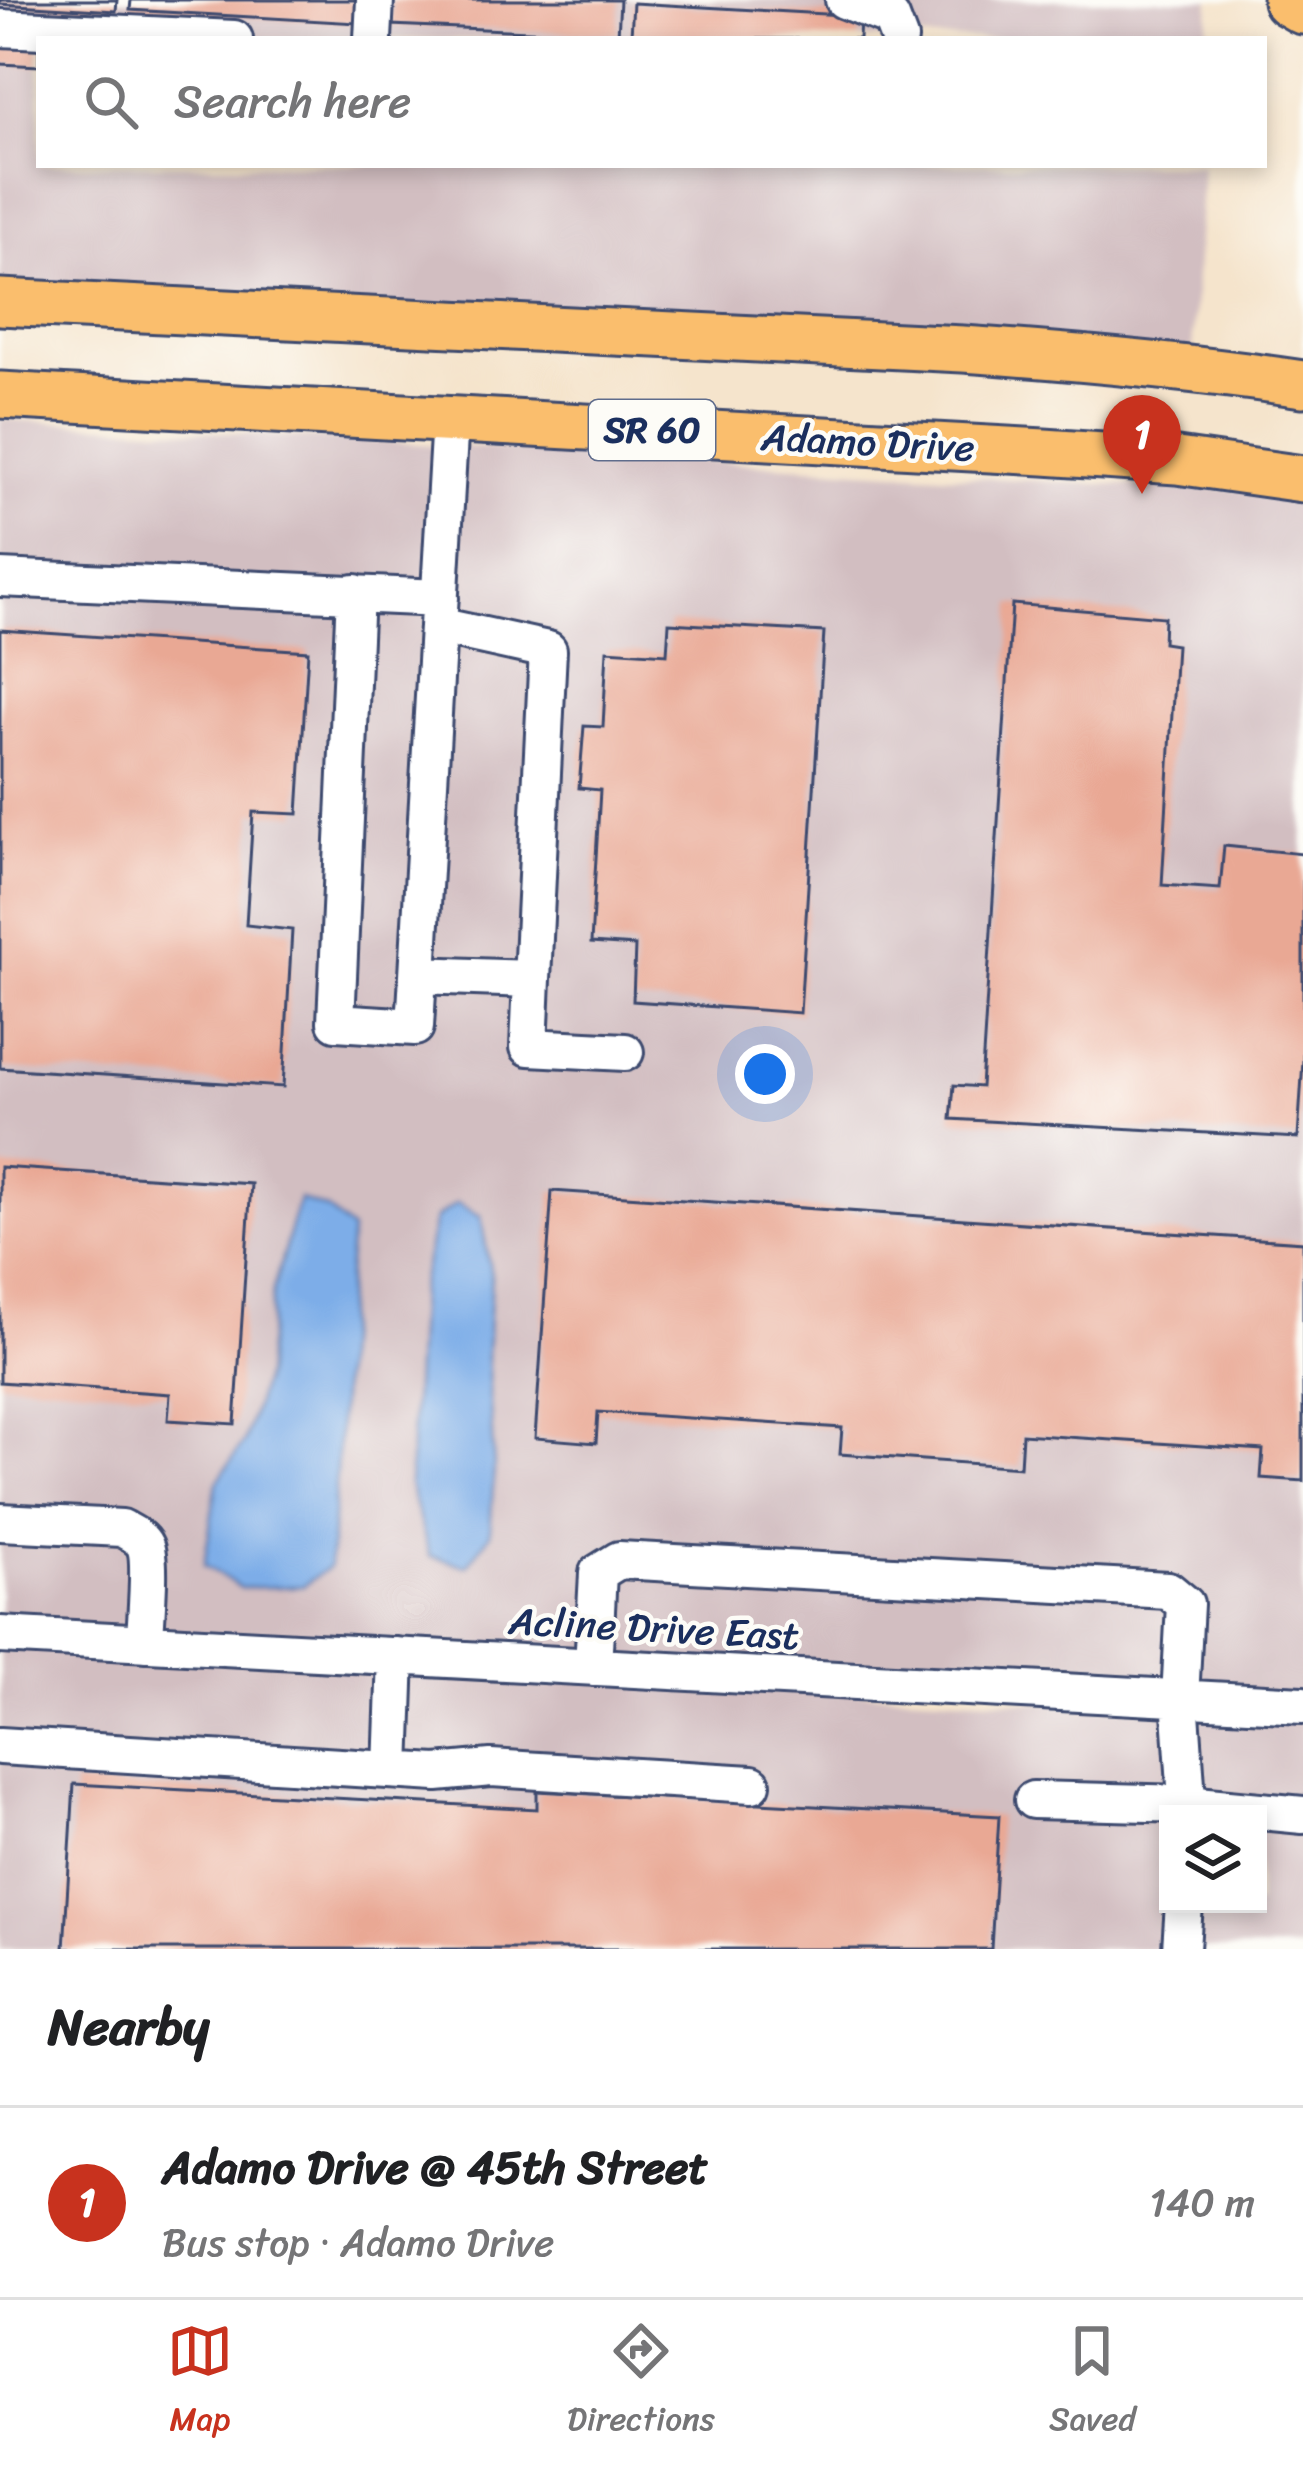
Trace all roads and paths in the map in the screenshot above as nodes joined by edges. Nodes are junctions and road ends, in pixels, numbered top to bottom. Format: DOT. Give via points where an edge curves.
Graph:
graph roads {
  1 [pos="375,0"];
  2 [pos="844,0"];
  3 [pos="1289,0"];
  4 [pos="1303,8"];
  5 [pos="0,28"];
  6 [pos="170,36"];
  7 [pos="374,36"];
  8 [pos="898,36"];
  9 [pos="0,302"];
  10 [pos="1303,384"];
  11 [pos="0,395"];
  12 [pos="450,418"];
  13 [pos="1303,479"];
  14 [pos="0,578"];
  15 [pos="355,593"];
  16 [pos="439,612"];
  17 [pos="418,975"];
  18 [pos="532,979"];
  19 [pos="626,1052"];
  20 [pos="0,1522"];
  21 [pos="0,1635"];
  22 [pos="145,1643"];
  23 [pos="396,1656"];
  24 [pos="593,1667"];
  25 [pos="1180,1698"];
  26 [pos="1303,1705"];
  27 [pos="0,1746"];
  28 [pos="392,1770"];
  29 [pos="752,1784"];
  30 [pos="1034,1800"];
  31 [pos="1188,1805"];
  32 [pos="1159,1807"];
  33 [pos="1267,1813"];
  34 [pos="1303,1815"];
  35 [pos="1183,1913"];
  36 [pos="1181,1949"];
  1 -- 7 [label="street"];
  2 -- 8 [label="street" via="891,18"];
  3 -- 4 [label="highway"];
  5 -- 6 [label="street"];
  9 -- 10 [label="main road" via="963,349"];
  11 -- 12 [label="main road, Adamo Drive / SR 60"];
  12 -- 13 [label="main road, Adamo Drive / SR 60" via="1177,461"];
  12 -- 16 [label="street"];
  14 -- 15 [label="street"];
  15 -- 16 [label="street"];
  15 -- 17 [label="street" via="336,1022 415,1027"];
  16 -- 17 [label="street"];
  16 -- 18 [label="street" via="548,650"];
  17 -- 18 [label="street"];
  18 -- 19 [label="street" via="529,1047"];
  20 -- 22 [label="street" via="136,1535 147,1560"];
  21 -- 22 [label="street, Acline Drive East"];
  22 -- 23 [label="street, Acline Drive East"];
  23 -- 24 [label="street, Acline Drive East"];
  23 -- 28 [label="street"];
  24 -- 25 [label="street, Acline Drive East"];
  24 -- 25 [label="street" via="598,1574 619,1560 1168,1590 1185,1604"];
  25 -- 26 [label="street, Acline Drive East"];
  25 -- 31 [label="street"];
  27 -- 28 [label="street"];
  28 -- 29 [label="street"];
  30 -- 32 [label="street"];
  33 -- 34 [label="street"];
  35 -- 36 [label="street"];
}
